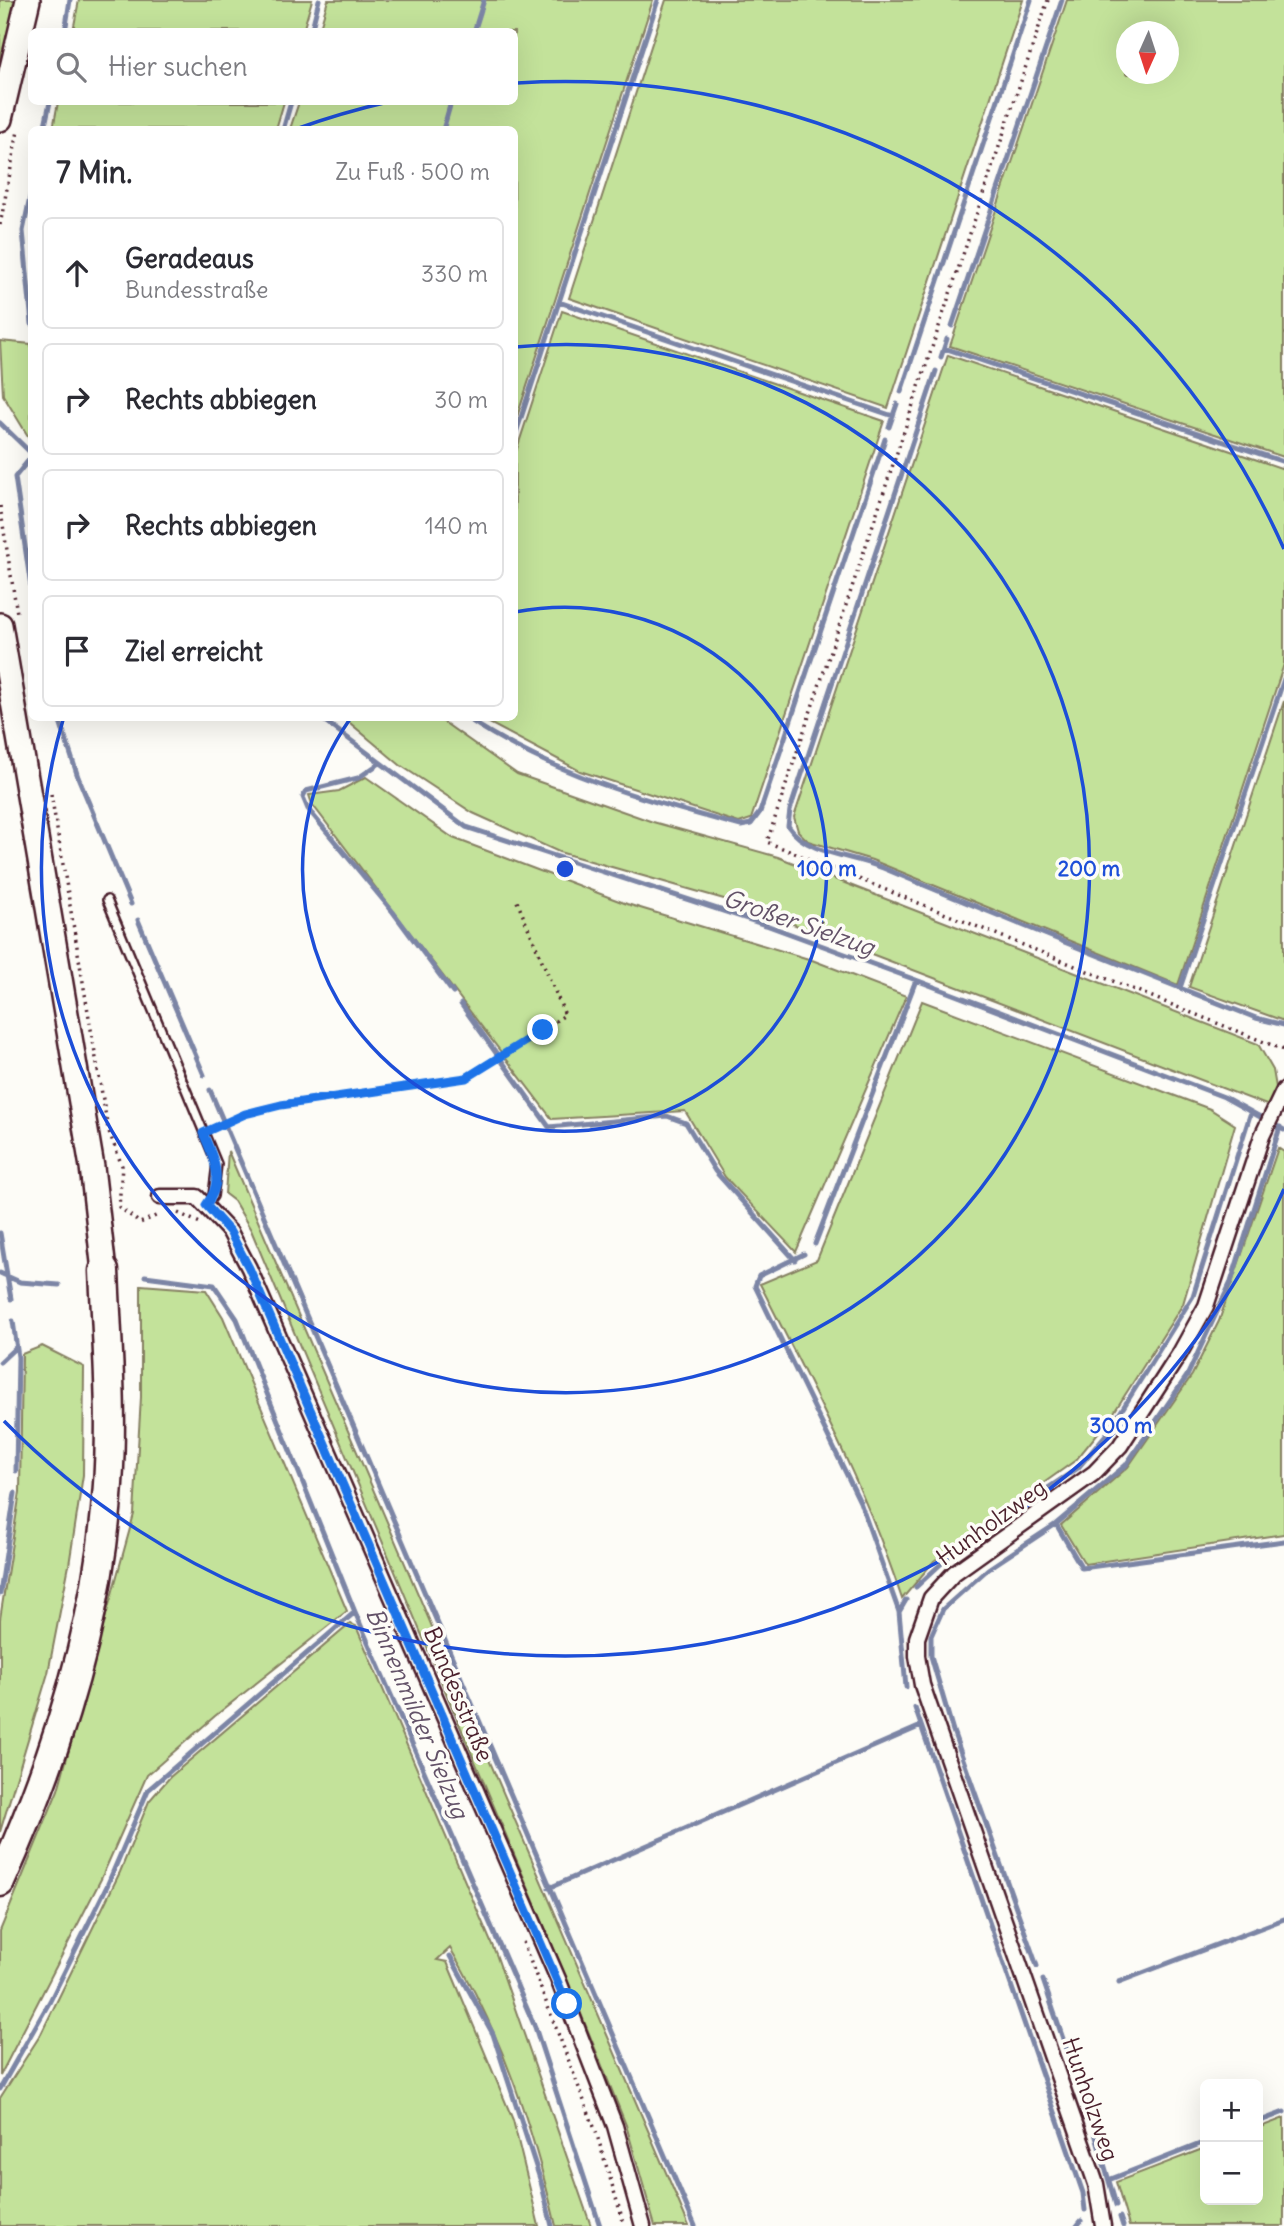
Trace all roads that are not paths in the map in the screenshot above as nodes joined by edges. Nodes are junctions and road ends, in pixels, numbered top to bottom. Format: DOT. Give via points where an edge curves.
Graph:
graph roads {
  1 [pos="28,0"];
  2 [pos="10,121"];
  3 [pos="9,622"];
  4 [pos="107,900"];
  5 [pos="1281,1097"];
  6 [pos="160,1196"];
  7 [pos="202,1201"];
  8 [pos="104,1271"];
  9 [pos="0,1882"];
  10 [pos="643,2226"];
  11 [pos="1103,2226"];
  1 -- 2 [label="main road"];
  3 -- 8 [label="main road" via="94,1178"];
  4 -- 7 [label="lane" via="217,1164 213,1196"];
  5 -- 11 [label="street, Hunholzweg" via="1262,1136 1206,1306 1149,1404 1094,1474 954,1573 931,1598 918,1638 922,1685 1096,2184"];
  6 -- 7 [label="street"];
  7 -- 10 [label="street, Bundesstraße" via="230,1232 249,1268 552,1966 615,2126"];
  8 -- 9 [label="highway" via="110,1398 108,1485 96,1578 56,1744"];
}
